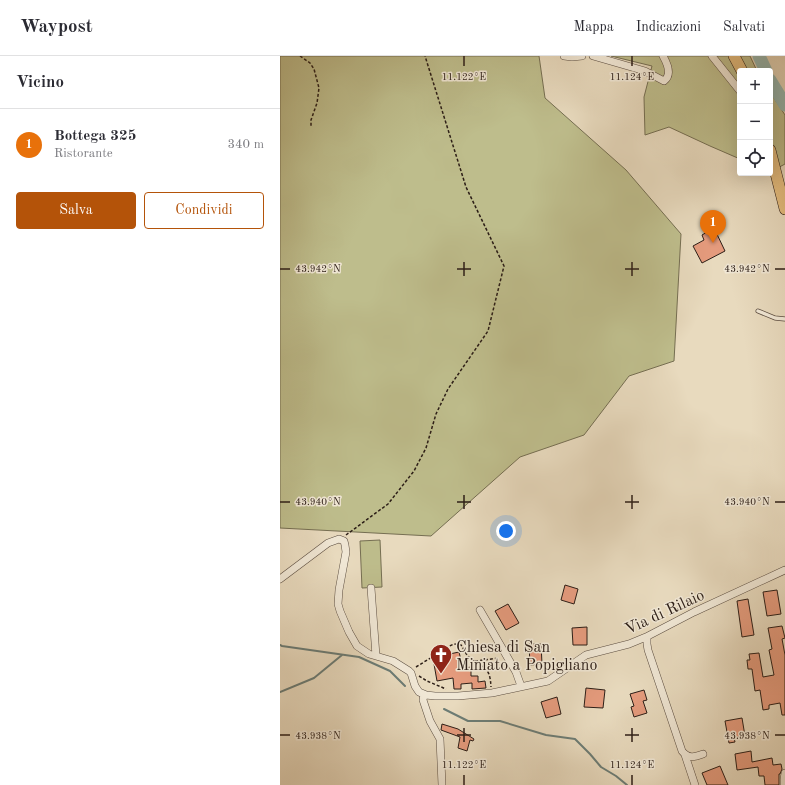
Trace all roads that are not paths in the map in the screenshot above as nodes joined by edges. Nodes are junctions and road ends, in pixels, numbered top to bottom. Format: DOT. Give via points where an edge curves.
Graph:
graph roads {
  1 [pos="564,56"];
  2 [pos="582,56"];
  3 [pos="592,56"];
  4 [pos="663,56"];
  5 [pos="712,56"];
  6 [pos="734,56"];
  7 [pos="740,68"];
  8 [pos="737,87"];
  9 [pos="773,162"];
  10 [pos="785,209"];
  11 [pos="758,311"];
  12 [pos="785,319"];
  13 [pos="785,570"];
  14 [pos="280,579"];
  15 [pos="372,588"];
  16 [pos="480,610"];
  17 [pos="647,637"];
  18 [pos="376,656"];
  19 [pos="521,686"];
  20 [pos="424,694"];
  21 [pos="703,754"];
  22 [pos="685,755"];
  23 [pos="785,772"];
  24 [pos="442,785"];
  25 [pos="695,785"];
  26 [pos="784,785"];
  1 -- 2 [label="street"];
  3 -- 4 [label="street" via="645,71 664,81 668,76 668,68"];
  5 -- 8 [label="street"];
  6 -- 7 [label="main road"];
  9 -- 10 [label="main road"];
  11 -- 12 [label="lane"];
  13 -- 17 [label="street, Via di Rilaio"];
  14 -- 18 [label="street" via="328,543 339,539 344,541 346,552 338,604 357,646"];
  15 -- 18 [label="street"];
  16 -- 19 [label="street" via="516,672"];
  17 -- 19 [label="street, Via di Rilaio" via="586,655 548,681"];
  17 -- 22 [label="street" via="648,650"];
  18 -- 20 [label="street" via="393,661 411,673 415,686"];
  19 -- 20 [label="street, Via di Rilaio" via="445,697"];
  20 -- 24 [label="street" via="423,700 430,721 440,739"];
  21 -- 22 [label="street" via="692,757"];
  22 -- 25 [label="street"];
  23 -- 26 [label="street"];
}
